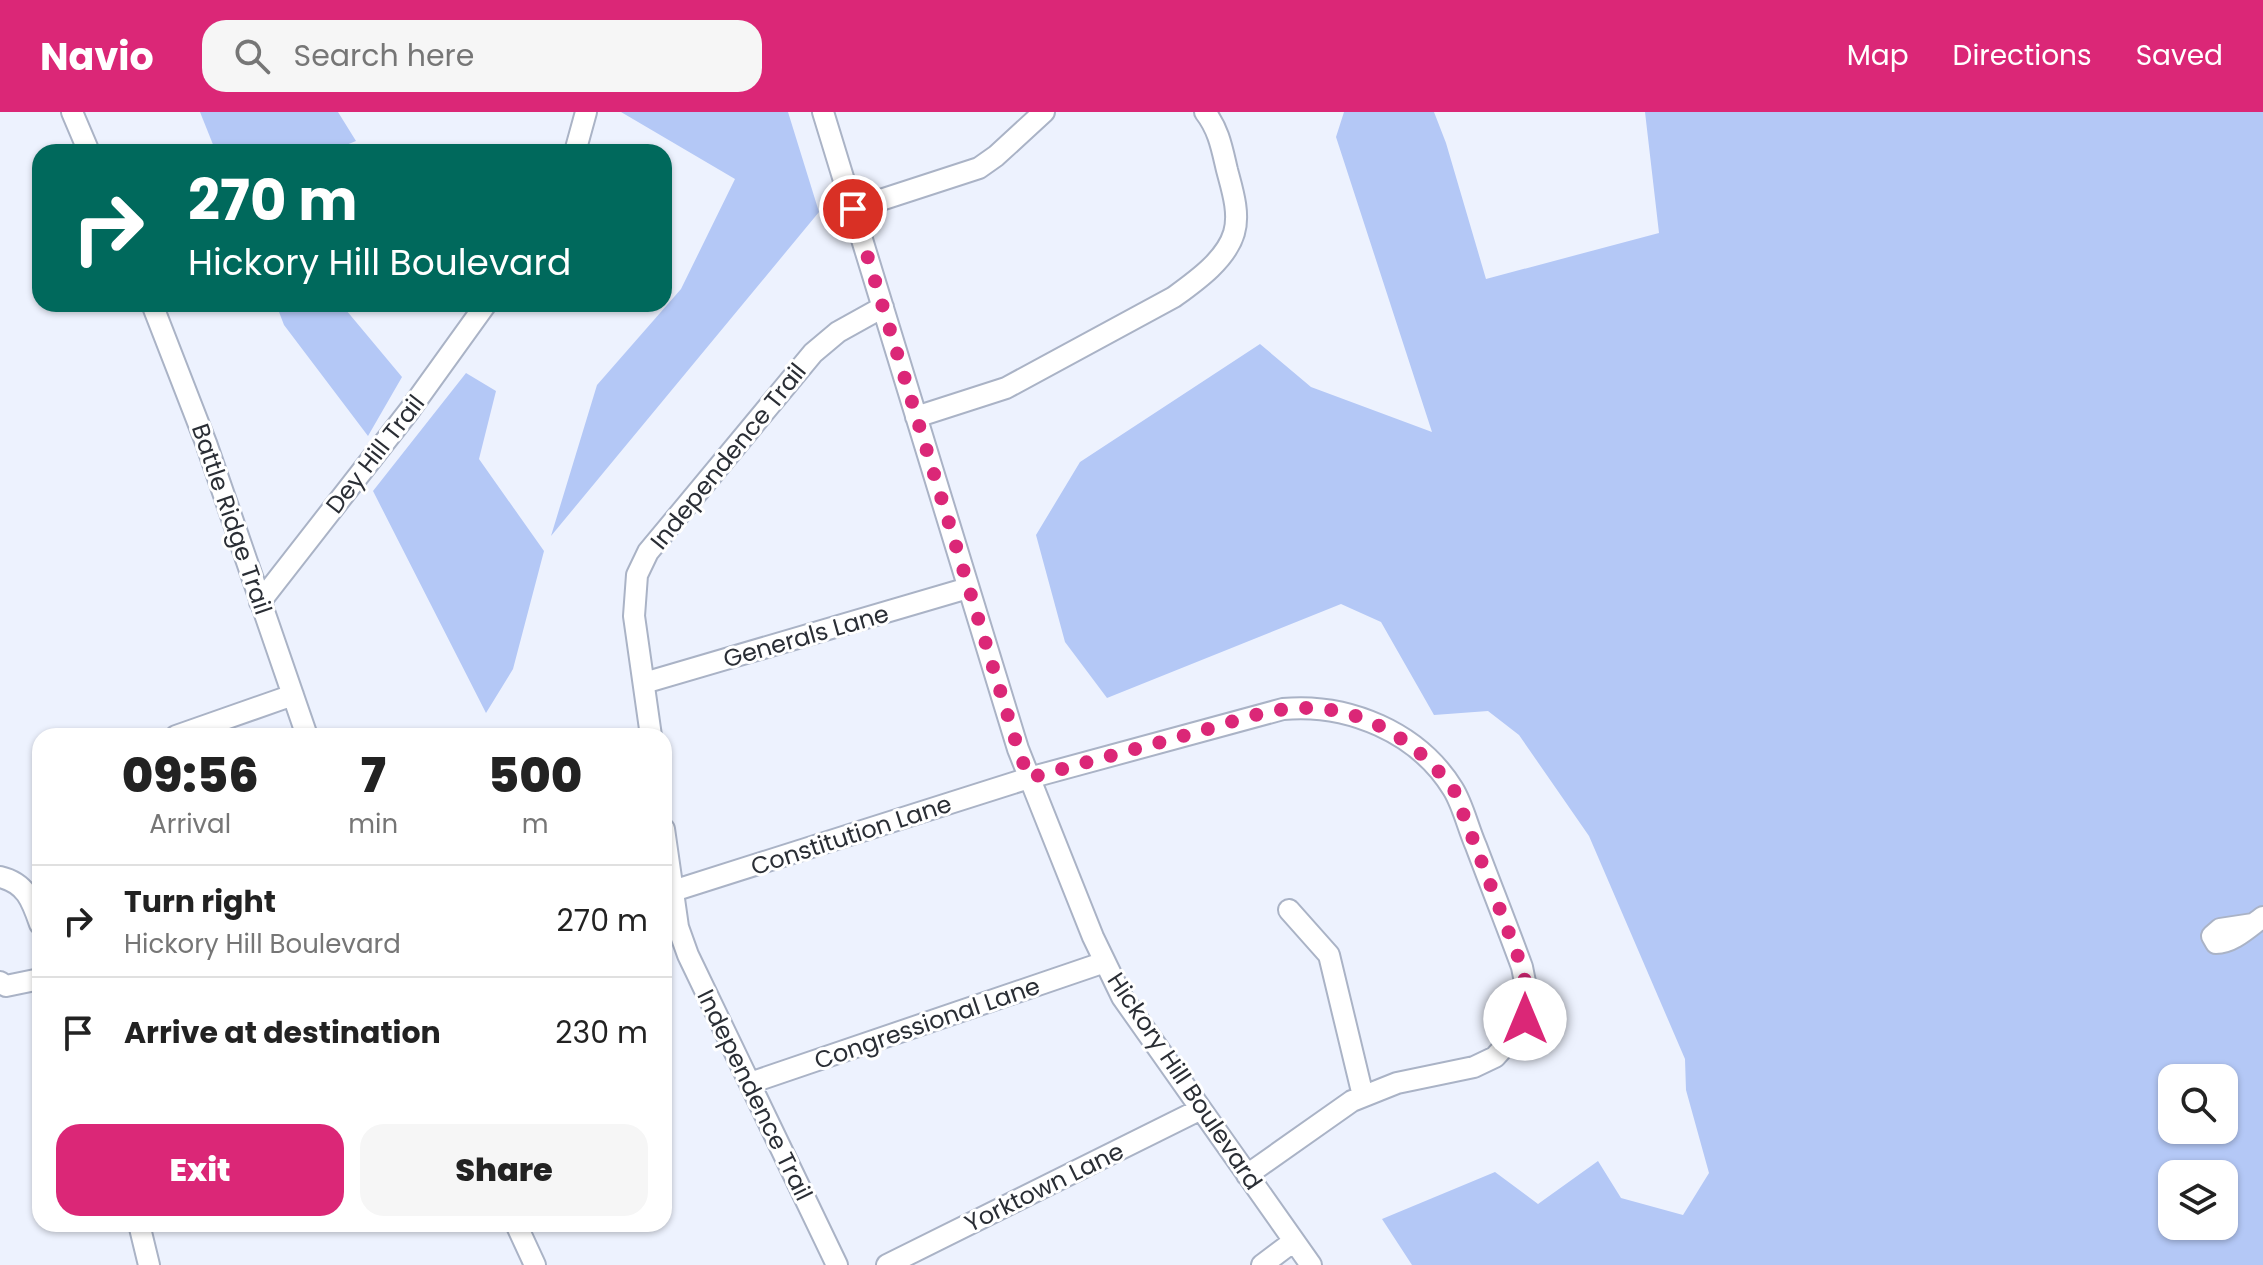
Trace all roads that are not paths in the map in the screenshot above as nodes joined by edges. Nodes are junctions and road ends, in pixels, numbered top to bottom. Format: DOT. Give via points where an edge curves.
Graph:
graph roads {
  1 [pos="72,112"];
  2 [pos="586,112"];
  3 [pos="823,112"];
  4 [pos="1044,112"];
  5 [pos="1205,112"];
  6 [pos="86,144"];
  7 [pos="577,144"];
  8 [pos="853,209"];
  9 [pos="883,307"];
  10 [pos="155,312"];
  11 [pos="480,312"];
  12 [pos="916,417"];
  13 [pos="968,588"];
  14 [pos="260,602"];
  15 [pos="644,683"];
  16 [pos="293,695"];
  17 [pos="199,728"];
  18 [pos="304,728"];
  19 [pos="650,728"];
  20 [pos="1029,778"];
  21 [pos="0,877"];
  22 [pos="672,884"];
  23 [pos="673,891"];
  24 [pos="32,902"];
  25 [pos="1289,910"];
  26 [pos="1105,962"];
  27 [pos="32,981"];
  28 [pos="0,982"];
  29 [pos="750,1083"];
  30 [pos="1363,1096"];
  31 [pos="1201,1109"];
  32 [pos="1247,1175"];
  33 [pos="141,1232"];
  34 [pos="520,1232"];
  35 [pos="1294,1241"];
  36 [pos="149,1265"];
  37 [pos="535,1265"];
  38 [pos="837,1265"];
  39 [pos="887,1265"];
  40 [pos="1262,1265"];
  41 [pos="1311,1265"];
  1 -- 6 [label="street"];
  2 -- 7 [label="street"];
  3 -- 8 [label="street, Hickory Hill Boulevard"];
  4 -- 8 [label="street" via="979,168"];
  5 -- 12 [label="street" via="1218,131 1235,204 1234,233 1219,257 1174,297 1006,388"];
  8 -- 9 [label="street, Hickory Hill Boulevard"];
  9 -- 12 [label="street, Hickory Hill Boulevard"];
  9 -- 15 [label="street, Independence Trail" via="813,353 648,552 637,575 634,616"];
  10 -- 14 [label="street, Battle Ridge Trail"];
  11 -- 14 [label="street, Dey Hill Trail"];
  12 -- 13 [label="street, Hickory Hill Boulevard"];
  13 -- 15 [label="street, Generals Lane"];
  13 -- 20 [label="street, Hickory Hill Boulevard"];
  14 -- 16 [label="street, Battle Ridge Trail"];
  15 -- 19 [label="street, Independence Trail"];
  16 -- 17 [label="street"];
  16 -- 18 [label="street, Battle Ridge Trail"];
  20 -- 23 [label="street, Constitution Lane"];
  20 -- 26 [label="street, Hickory Hill Boulevard"];
  20 -- 30 [label="street, Constitution Lane" via="1305,707 1374,723 1418,750 1454,790 1522,967 1528,997 1525,1019 1495,1057 1474,1067"];
  21 -- 24 [label="street" via="13,880"];
  22 -- 23 [label="street, Independence Trail"];
  23 -- 29 [label="street, Independence Trail" via="688,955"];
  25 -- 30 [label="street" via="1329,955"];
  26 -- 29 [label="street, Congressional Lane"];
  26 -- 31 [label="street, Hickory Hill Boulevard" via="1122,997"];
  27 -- 28 [label="street" via="6,986"];
  29 -- 38 [label="street, Independence Trail"];
  30 -- 32 [label="street, Constitution Lane"];
  31 -- 32 [label="street, Hickory Hill Boulevard"];
  31 -- 39 [label="street, Yorktown Lane"];
  32 -- 35 [label="street, Hickory Hill Boulevard"];
  33 -- 36 [label="street"];
  34 -- 37 [label="street"];
  35 -- 40 [label="street"];
  35 -- 41 [label="street, Hickory Hill Boulevard"];
}
